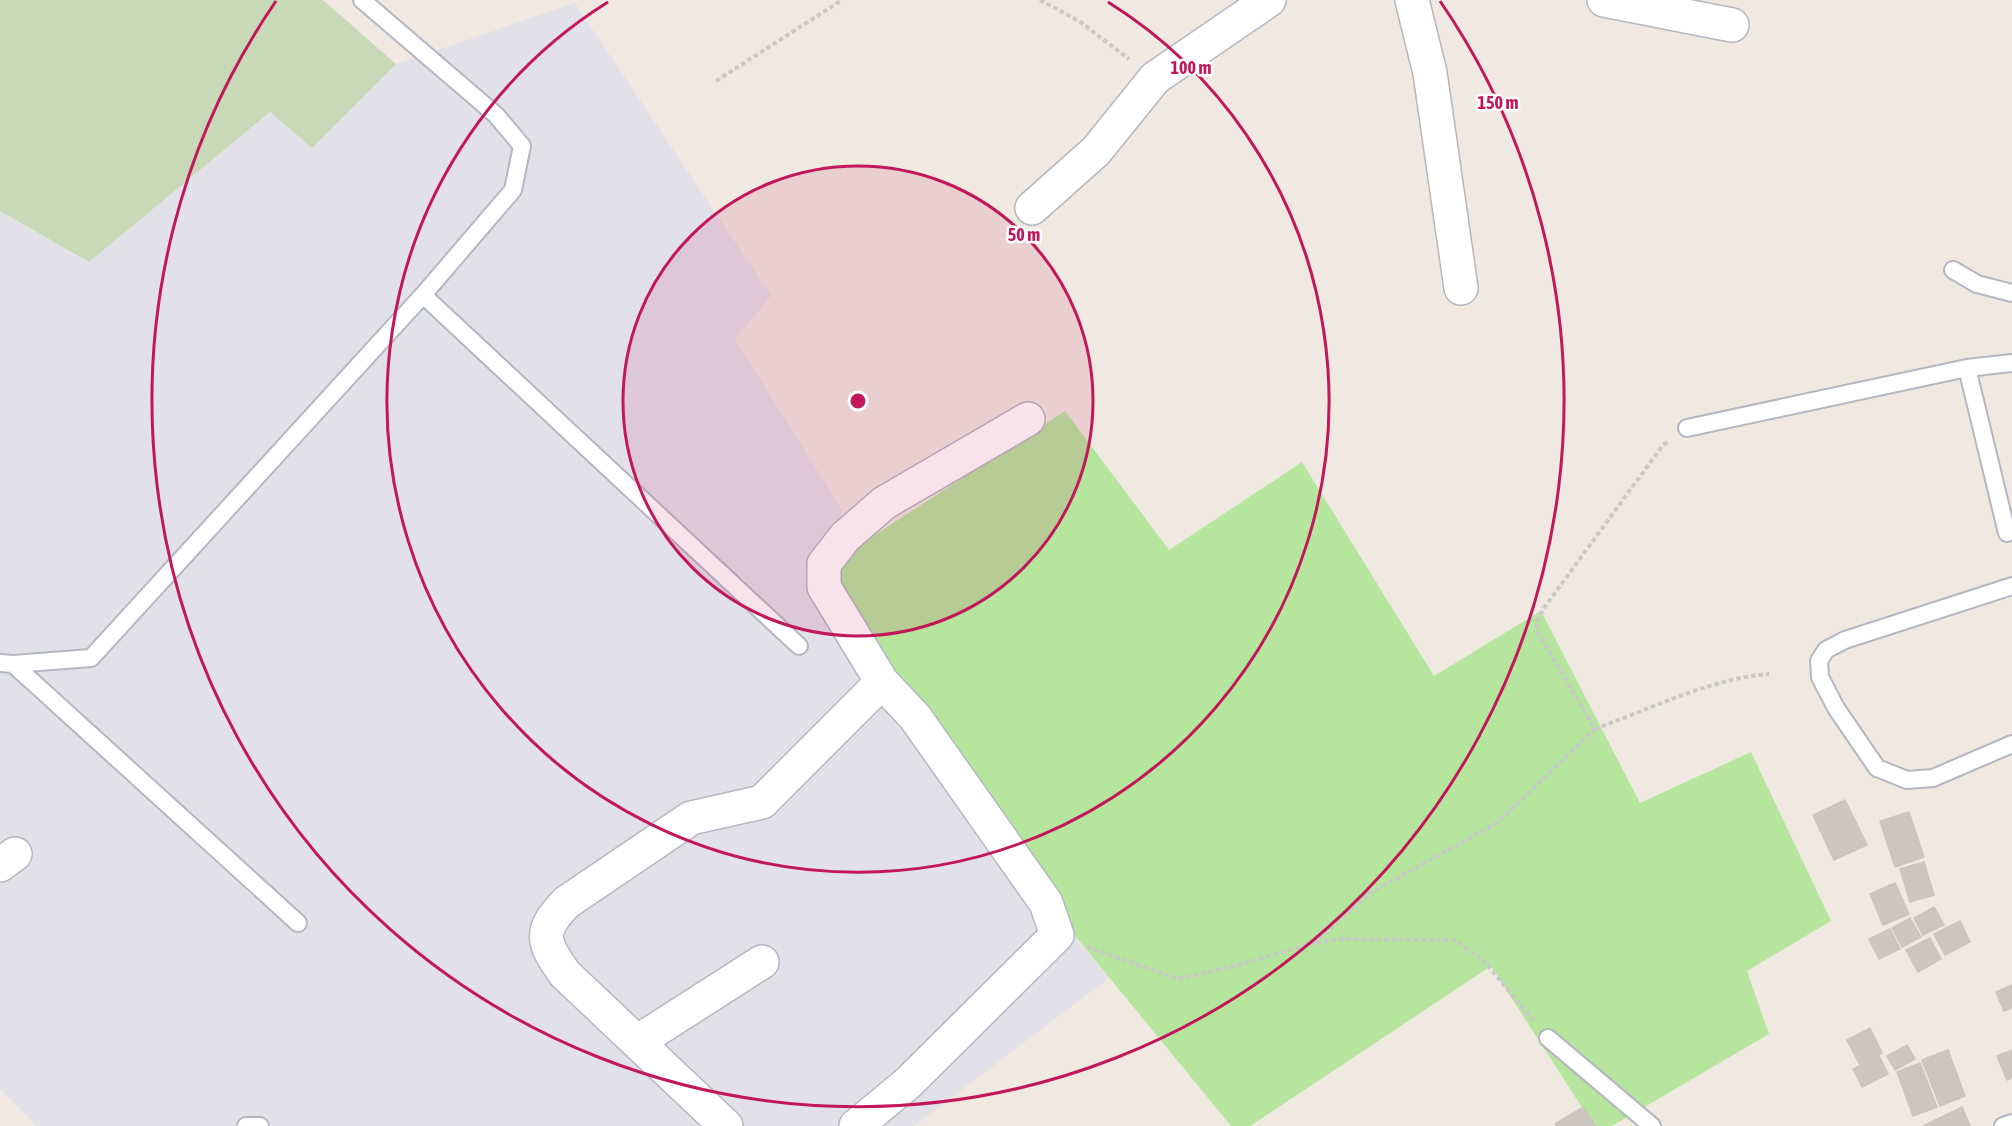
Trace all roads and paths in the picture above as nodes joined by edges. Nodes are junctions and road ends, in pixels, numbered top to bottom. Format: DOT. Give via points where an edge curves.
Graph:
graph roads {
  1 [pos="362,0"];
  2 [pos="842,0"];
  3 [pos="1040,0"];
  4 [pos="1269,0"];
  5 [pos="1412,0"];
  6 [pos="1604,0"];
  7 [pos="1732,25"];
  8 [pos="1155,78"];
  9 [pos="716,81"];
  10 [pos="1032,208"];
  11 [pos="1953,270"];
  12 [pos="1461,288"];
  13 [pos="2012,293"];
  14 [pos="423,296"];
  15 [pos="2012,363"];
  16 [pos="1966,368"];
  17 [pos="1028,419"];
  18 [pos="1687,428"];
  19 [pos="2005,492"];
  20 [pos="2007,533"];
  21 [pos="2012,586"];
  22 [pos="799,646"];
  23 [pos="6,663"];
  24 [pos="1769,674"];
  25 [pos="882,682"];
  26 [pos="1595,729"];
  27 [pos="2012,744"];
  28 [pos="298,923"];
  29 [pos="1057,935"];
  30 [pos="1313,943"];
  31 [pos="762,962"];
  32 [pos="1548,1038"];
  33 [pos="637,1042"];
  34 [pos="2012,1123"];
  35 [pos="246,1126"];
  36 [pos="260,1126"];
  37 [pos="726,1126"];
  38 [pos="856,1126"];
  39 [pos="1652,1126"];
  40 [pos="2003,1126"];
  1 -- 14 [label="lane" via="496,115 522,146 513,190"];
  2 -- 9 [label="path"];
  3 -- 8 [label="path" via="1079,21"];
  4 -- 8 [label="street"];
  5 -- 12 [label="street" via="1430,73"];
  6 -- 7 [label="street"];
  8 -- 10 [label="street" via="1096,151"];
  11 -- 13 [label="lane" via="1977,285"];
  14 -- 22 [label="lane"];
  14 -- 23 [label="lane" via="92,658"];
  15 -- 16 [label="lane"];
  16 -- 18 [label="lane"];
  16 -- 19 [label="lane"];
  17 -- 25 [label="street" via="884,503 845,537 824,564 824,587"];
  18 -- 26 [label="path" via="1664,445 1537,621 1537,631"];
  19 -- 20 [label="lane"];
  21 -- 27 [label="lane" via="1845,640 1826,650 1820,661 1820,677 1836,708 1877,768 1896,778 1934,778"];
  23 -- 28 [label="lane"];
  24 -- 26 [label="path" via="1746,675"];
  25 -- 29 [label="street" via="915,717 1046,903"];
  25 -- 33 [label="street" via="762,802 691,818 557,913 548,929 546,947 565,974"];
  26 -- 30 [label="path" via="1497,823 1370,893"];
  29 -- 30 [label="path" via="1178,979"];
  29 -- 38 [label="street" via="908,1083"];
  30 -- 32 [label="path" via="1393,937 1455,940 1484,961"];
  31 -- 33 [label="street"];
  32 -- 39 [label="lane"];
  33 -- 37 [label="street"];
  34 -- 40 [label="lane"];
  35 -- 36 [label="lane"];
}
